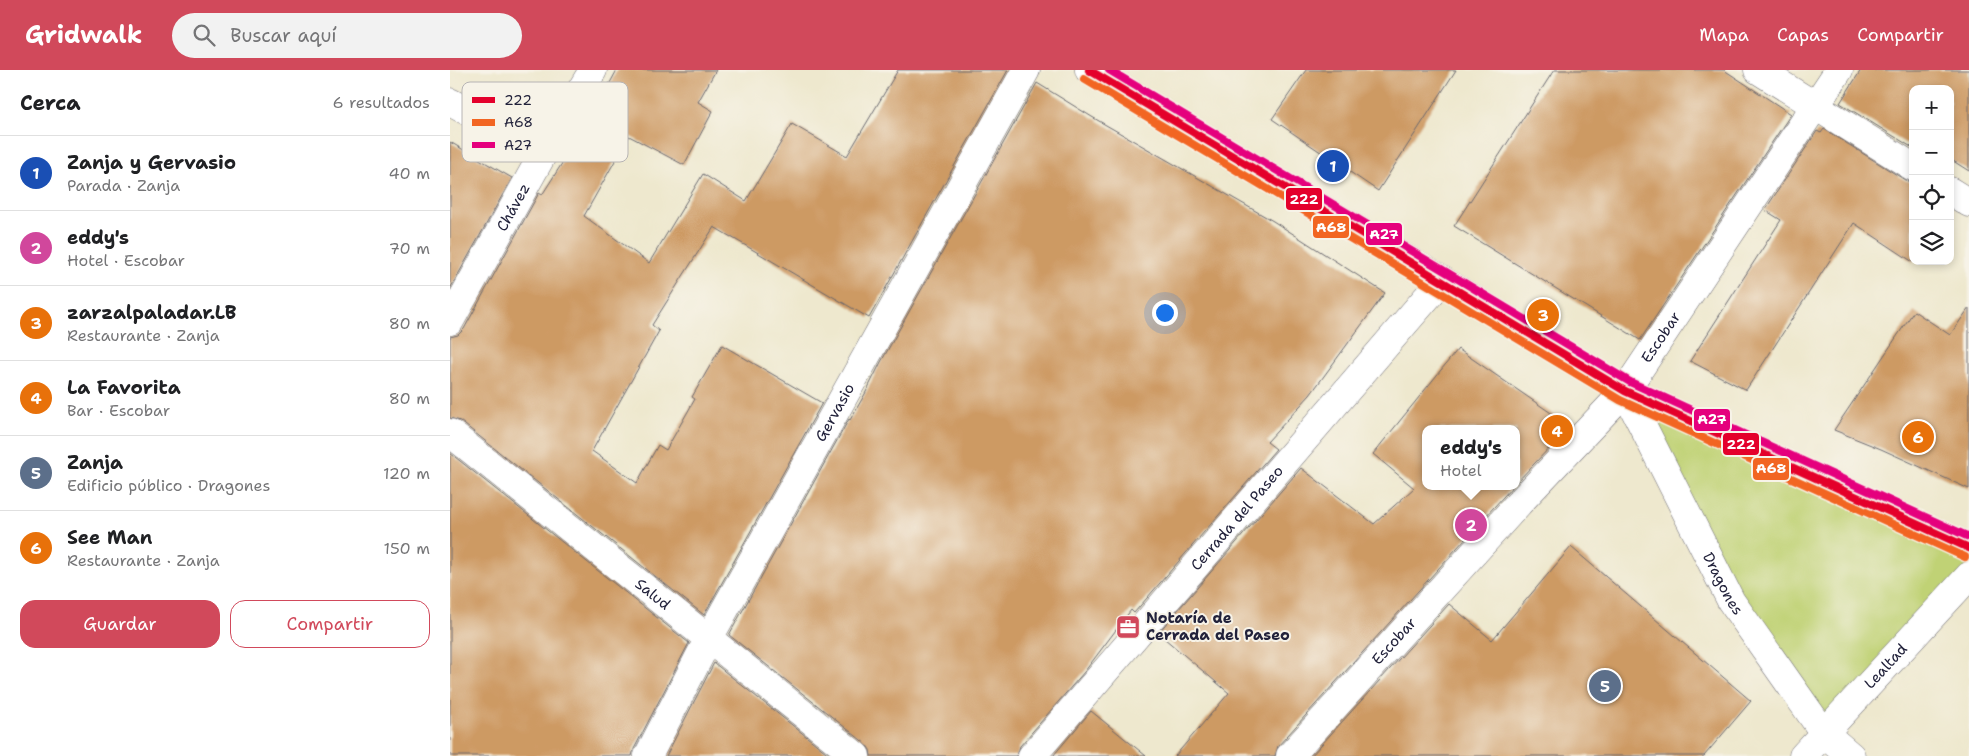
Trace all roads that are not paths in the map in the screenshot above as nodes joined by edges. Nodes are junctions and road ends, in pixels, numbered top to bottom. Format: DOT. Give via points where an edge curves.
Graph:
graph roads {
  1 [pos="593,70"];
  2 [pos="1026,70"];
  3 [pos="1089,70"];
  4 [pos="1758,70"];
  5 [pos="1839,70"];
  6 [pos="586,82"];
  7 [pos="450,102"];
  8 [pos="1816,107"];
  9 [pos="462,108"];
  10 [pos="538,162"];
  11 [pos="1909,165"];
  12 [pos="1954,194"];
  13 [pos="1969,203"];
  14 [pos="1442,280"];
  15 [pos="450,321"];
  16 [pos="1625,391"];
  17 [pos="450,433"];
  18 [pos="1969,548"];
  19 [pos="1969,576"];
  20 [pos="709,638"];
  21 [pos="1824,733"];
  22 [pos="648,756"];
  23 [pos="856,756"];
  24 [pos="1032,756"];
  25 [pos="1290,756"];
  26 [pos="1803,756"];
  27 [pos="1851,756"];
  1 -- 6 [label="street, Chávez"];
  2 -- 20 [label="street, Gervasio"];
  3 -- 14 [label="street"];
  4 -- 8 [label="street"];
  5 -- 8 [label="street, Escobar"];
  7 -- 9 [label="street"];
  8 -- 11 [label="street"];
  8 -- 16 [label="street, Escobar"];
  10 -- 15 [label="street, Chávez"];
  12 -- 13 [label="street"];
  14 -- 16 [label="street"];
  14 -- 24 [label="street, Cerrada del Paseo"];
  16 -- 18 [label="street"];
  16 -- 21 [label="street, Dragones" via="1732,601"];
  16 -- 25 [label="street, Escobar"];
  17 -- 20 [label="street, Salud"];
  19 -- 21 [label="street, Lealtad"];
  20 -- 22 [label="street, Gervasio"];
  20 -- 23 [label="street, Salud"];
  21 -- 26 [label="street, Lealtad"];
  21 -- 27 [label="street, Dragones"];
}
